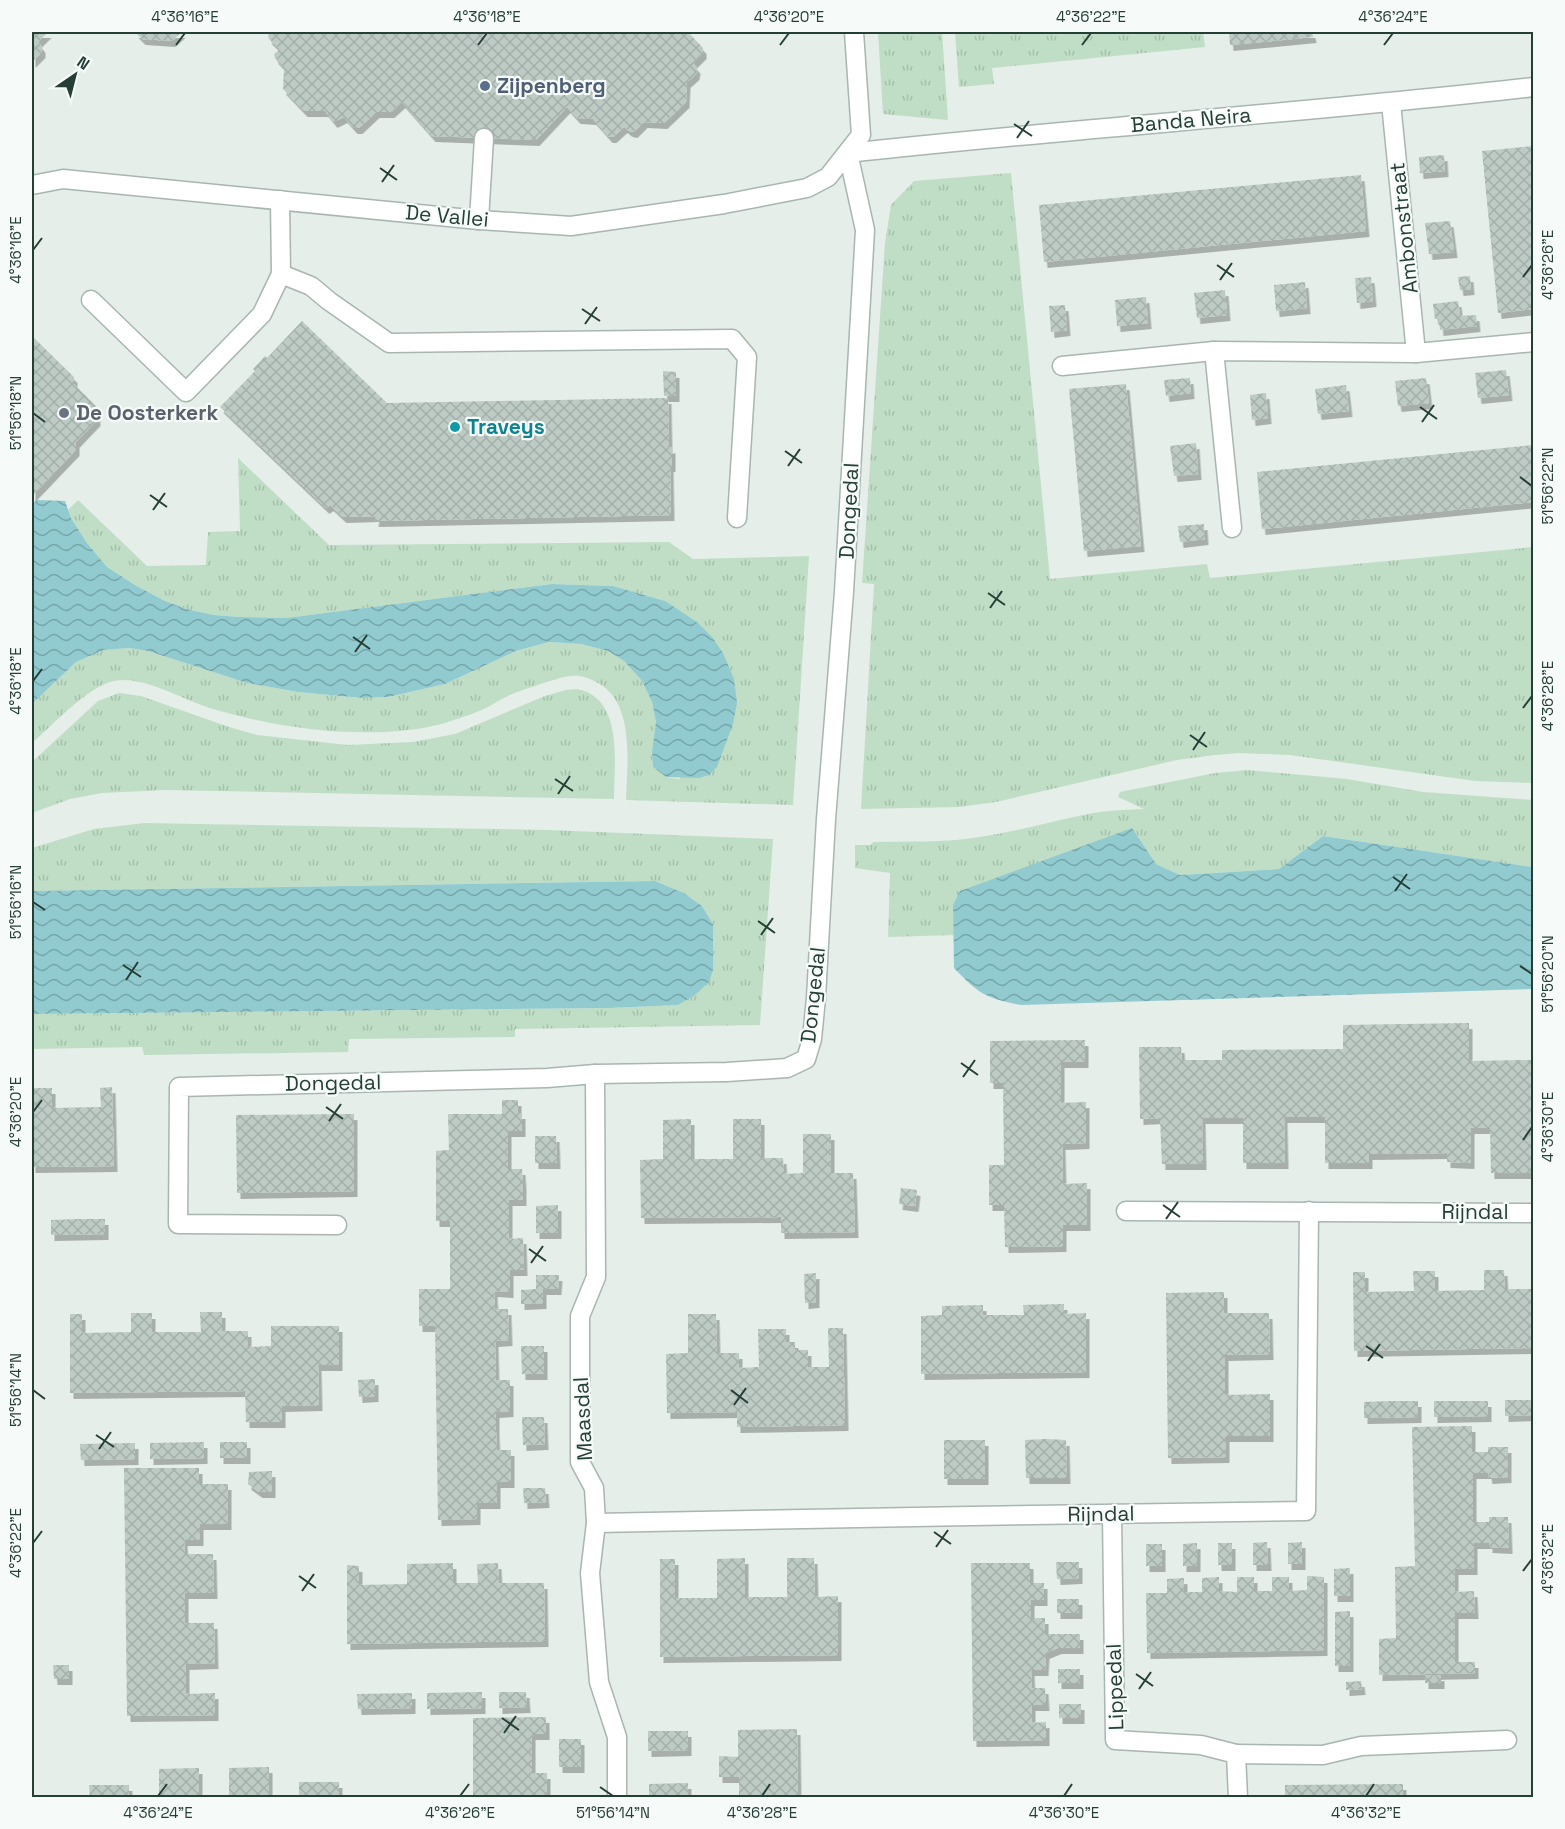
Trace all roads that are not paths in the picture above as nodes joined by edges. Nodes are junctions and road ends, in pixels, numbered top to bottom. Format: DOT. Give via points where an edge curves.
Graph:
graph roads {
  1 [pos="854,32"];
  2 [pos="1533,87"];
  3 [pos="1392,103"];
  4 [pos="484,138"];
  5 [pos="848,153"];
  6 [pos="32,185"];
  7 [pos="280,200"];
  8 [pos="479,220"];
  9 [pos="281,274"];
  10 [pos="91,300"];
  11 [pos="1533,342"];
  12 [pos="1214,351"];
  13 [pos="1416,352"];
  14 [pos="1062,366"];
  15 [pos="737,518"];
  16 [pos="1233,528"];
  17 [pos="595,1074"];
  18 [pos="1309,1211"];
  19 [pos="1126,1212"];
  20 [pos="1533,1213"];
  21 [pos="337,1225"];
  22 [pos="1112,1514"];
  23 [pos="596,1523"];
  24 [pos="1507,1740"];
  25 [pos="1236,1754"];
  26 [pos="617,1797"];
  27 [pos="1238,1797"];
  1 -- 5 [label="street, De Vallei" via="861,135"];
  2 -- 3 [label="street, Banda Neira"];
  3 -- 5 [label="street, Banda Neira"];
  3 -- 13 [label="street, Ambonstraat"];
  4 -- 8 [label="street"];
  5 -- 8 [label="street, De Vallei" via="828,177 807,188 724,204 571,226"];
  5 -- 17 [label="street, Dongedal" via="865,230 812,1039 806,1059 787,1068"];
  6 -- 7 [label="street, De Vallei" via="63,179"];
  7 -- 8 [label="street, De Vallei"];
  7 -- 9 [label="street"];
  9 -- 10 [label="street" via="262,315 186,392"];
  9 -- 15 [label="street" via="311,286 389,343 732,339 747,357"];
  11 -- 13 [label="street"];
  12 -- 13 [label="street"];
  12 -- 14 [label="street"];
  12 -- 16 [label="street"];
  17 -- 21 [label="street, Dongedal" via="179,1087 178,1224"];
  17 -- 23 [label="street, Maasdal" via="596,1277 580,1316 580,1462 594,1488"];
  18 -- 19 [label="street, Rijndal"];
  18 -- 20 [label="street, Rijndal"];
  18 -- 22 [label="street, Rijndal" via="1306,1510"];
  22 -- 23 [label="street, Rijndal"];
  22 -- 25 [label="street, Lippedal" via="1115,1740 1201,1745"];
  23 -- 26 [label="street, Maasdal" via="590,1573 599,1682 617,1737"];
  24 -- 25 [label="street, Lippedal" via="1361,1746 1323,1755"];
  25 -- 27 [label="street"];
}
